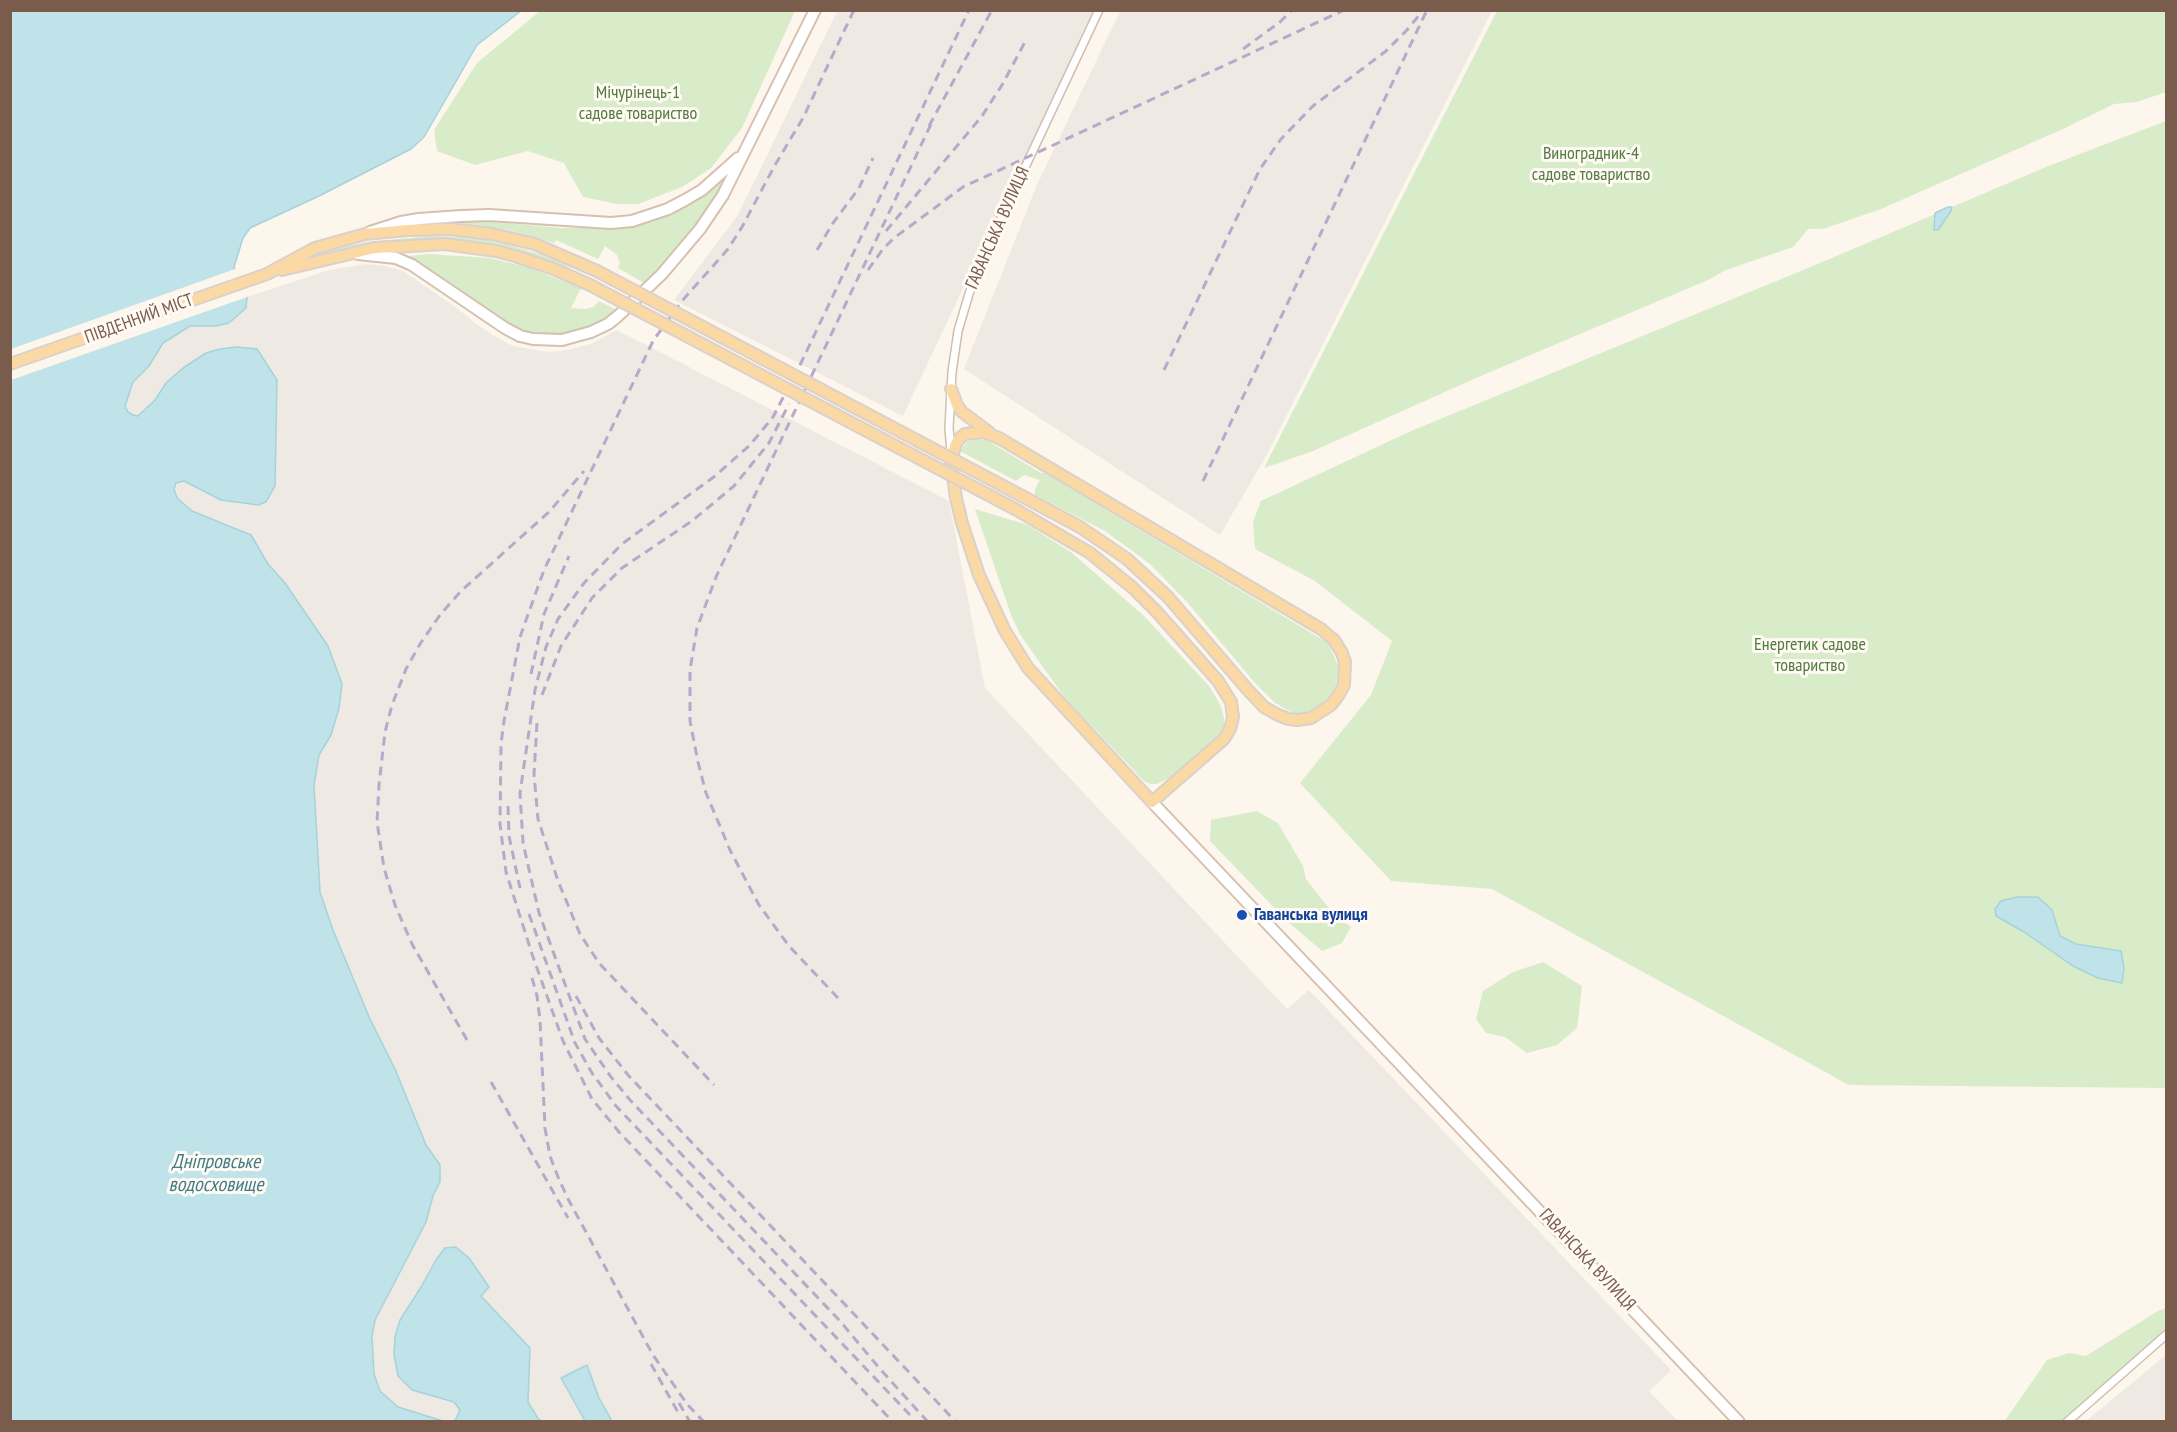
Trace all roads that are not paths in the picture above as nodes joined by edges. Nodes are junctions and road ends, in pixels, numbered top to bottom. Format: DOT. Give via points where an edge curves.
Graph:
graph roads {
  1 [pos="816,10"];
  2 [pos="1099,10"];
  3 [pos="743,154"];
  4 [pos="365,234"];
  5 [pos="350,254"];
  6 [pos="267,273"];
  7 [pos="10,364"];
  8 [pos="951,389"];
  9 [pos="999,438"];
  10 [pos="951,463"];
  11 [pos="1152,802"];
  12 [pos="2166,1335"];
  13 [pos="1739,1422"];
  14 [pos="2067,1422"];
  1 -- 3 [label="main road"];
  2 -- 8 [label="street, ГАВАНСЬКА ВУЛИЦЯ" via="980,263 958,331"];
  3 -- 4 [label="main road" via="702,190 668,209 632,221 461,216 401,222"];
  3 -- 5 [label="main road" via="723,195 700,229 662,273 608,324 562,340 533,339 513,332 404,261"];
  4 -- 6 [label="main road" via="315,249"];
  4 -- 9 [label="main road, bridge" via="450,229 492,234 535,244 597,271 1080,527 1128,559 1168,597 1264,706 1276,714 1298,720 1311,718 1331,705 1344,685 1346,673 1342,653 1334,640 1312,623"];
  5 -- 6 [label="main road"];
  5 -- 11 [label="main road, bridge" via="395,246 445,244 532,261 590,285 1015,509 1090,553 1157,612 1218,681 1230,702 1233,717 1224,739"];
  6 -- 7 [label="main road, ПІВДЕННИЙ МІСТ"];
  8 -- 9 [label="main road" via="962,412"];
  8 -- 10 [label="street, ГАВАНСЬКА ВУЛИЦЯ"];
  9 -- 10 [label="main road" via="983,432 965,434 955,446"];
  10 -- 11 [label="main road, ГАВАНСЬКА ВУЛИЦЯ" via="962,523 979,575 1005,631 1028,668"];
  11 -- 13 [label="main road, ГАВАНСЬКА ВУЛИЦЯ"];
  12 -- 14 [label="street"];
}
